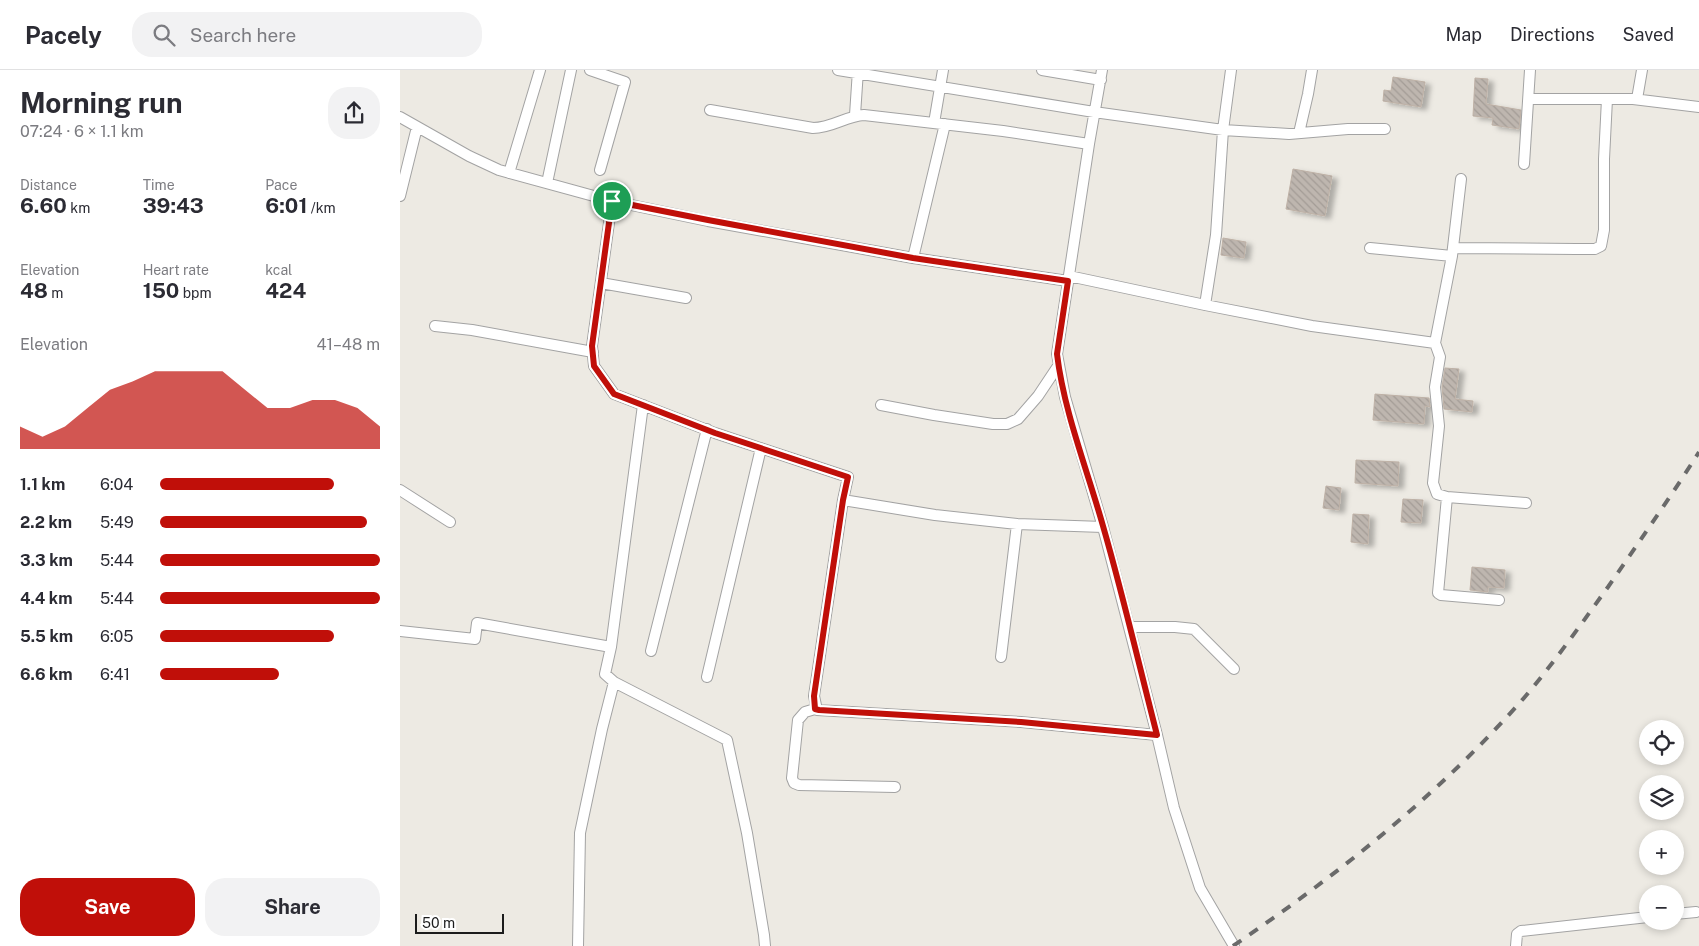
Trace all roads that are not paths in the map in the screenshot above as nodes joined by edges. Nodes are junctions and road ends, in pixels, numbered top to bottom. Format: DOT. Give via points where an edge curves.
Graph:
graph roads {
  1 [pos="540,70"];
  2 [pos="571,70"];
  3 [pos="838,70"];
  4 [pos="942,70"];
  5 [pos="1042,70"];
  6 [pos="1231,70"];
  7 [pos="1312,70"];
  8 [pos="1530,70"];
  9 [pos="1642,70"];
  10 [pos="594,71"];
  11 [pos="858,72"];
  12 [pos="1102,75"];
  13 [pos="940,86"];
  14 [pos="1529,99"];
  15 [pos="1607,99"];
  16 [pos="1637,99"];
  17 [pos="1699,107"];
  18 [pos="710,110"];
  19 [pos="1094,112"];
  20 [pos="856,116"];
  21 [pos="400,117"];
  22 [pos="934,123"];
  23 [pos="945,124"];
  24 [pos="417,127"];
  25 [pos="1385,129"];
  26 [pos="1223,130"];
  27 [pos="1299,133"];
  28 [pos="1089,144"];
  29 [pos="1524,164"];
  30 [pos="600,170"];
  31 [pos="509,173"];
  32 [pos="1460,179"];
  33 [pos="547,183"];
  34 [pos="400,196"];
  35 [pos="612,201"];
  36 [pos="1370,248"];
  37 [pos="1453,252"];
  38 [pos="913,258"];
  39 [pos="1068,279"];
  40 [pos="601,283"];
  41 [pos="686,298"];
  42 [pos="1205,305"];
  43 [pos="435,326"];
  44 [pos="1435,343"];
  45 [pos="593,352"];
  46 [pos="1058,366"];
  47 [pos="643,405"];
  48 [pos="880,405"];
  49 [pos="708,429"];
  50 [pos="761,448"];
  51 [pos="400,492"];
  52 [pos="1447,497"];
  53 [pos="843,500"];
  54 [pos="1526,503"];
  55 [pos="450,522"];
  56 [pos="1017,524"];
  57 [pos="1104,527"];
  58 [pos="1498,600"];
  59 [pos="1129,627"];
  60 [pos="400,631"];
  61 [pos="611,647"];
  62 [pos="650,651"];
  63 [pos="1001,657"];
  64 [pos="1234,669"];
  65 [pos="707,677"];
  66 [pos="614,682"];
  67 [pos="815,709"];
  68 [pos="1157,735"];
  69 [pos="895,787"];
  70 [pos="1696,912"];
  71 [pos="1684,913"];
  72 [pos="1639,918"];
  73 [pos="578,946"];
  74 [pos="765,946"];
  75 [pos="1234,946"];
  76 [pos="1516,946"];
  1 -- 31 [label="street"];
  2 -- 33 [label="street"];
  3 -- 11 [label="street"];
  4 -- 13 [label="street"];
  5 -- 12 [label="street"];
  6 -- 26 [label="street"];
  7 -- 27 [label="street"];
  8 -- 14 [label="street"];
  9 -- 16 [label="street"];
  10 -- 30 [label="street" via="625,82"];
  11 -- 13 [label="street"];
  11 -- 20 [label="street"];
  12 -- 19 [label="street"];
  13 -- 19 [label="street"];
  13 -- 22 [label="street"];
  14 -- 15 [label="street"];
  14 -- 29 [label="street"];
  15 -- 16 [label="street"];
  15 -- 37 [label="street" via="1601,246 1596,249"];
  16 -- 17 [label="street"];
  18 -- 20 [label="street" via="813,128 824,128"];
  19 -- 26 [label="street"];
  19 -- 28 [label="street"];
  20 -- 22 [label="street"];
  21 -- 24 [label="street"];
  22 -- 23 [label="street"];
  23 -- 28 [label="street"];
  23 -- 38 [label="street"];
  24 -- 31 [label="street" via="478,161"];
  24 -- 34 [label="street"];
  25 -- 27 [label="street"];
  26 -- 27 [label="street"];
  26 -- 42 [label="street" via="1216,235"];
  28 -- 39 [label="street"];
  31 -- 33 [label="street"];
  32 -- 37 [label="street"];
  33 -- 35 [label="street"];
  35 -- 38 [label="street"];
  35 -- 40 [label="street"];
  36 -- 37 [label="street"];
  37 -- 44 [label="street"];
  38 -- 39 [label="street"];
  39 -- 42 [label="street"];
  39 -- 46 [label="street"];
  40 -- 41 [label="street"];
  40 -- 45 [label="street"];
  42 -- 44 [label="street" via="1312,326"];
  43 -- 45 [label="street"];
  44 -- 52 [label="street" via="1440,357 1435,387 1439,426 1434,483 1437,494"];
  45 -- 47 [label="street" via="594,366 614,394"];
  46 -- 48 [label="street" via="1033,401 1018,418 1007,424"];
  46 -- 57 [label="street"];
  47 -- 49 [label="street"];
  47 -- 61 [label="street"];
  49 -- 50 [label="street"];
  49 -- 62 [label="street"];
  50 -- 53 [label="street" via="848,477"];
  50 -- 65 [label="street"];
  51 -- 55 [label="street"];
  52 -- 54 [label="street"];
  52 -- 58 [label="street" via="1438,593"];
  53 -- 56 [label="street"];
  53 -- 67 [label="street" via="814,696"];
  56 -- 57 [label="street"];
  56 -- 63 [label="street"];
  57 -- 59 [label="street"];
  59 -- 64 [label="street" via="1194,629"];
  59 -- 68 [label="street"];
  60 -- 61 [label="street" via="475,639 476,623"];
  61 -- 66 [label="street" via="605,674"];
  66 -- 73 [label="street" via="580,833"];
  66 -- 74 [label="street" via="727,740 747,834"];
  67 -- 68 [label="street" via="1021,722"];
  67 -- 69 [label="street" via="805,712 798,720 794,783"];
  68 -- 75 [label="street" via="1174,808 1200,888"];
  70 -- 71 [label="street"];
  72 -- 76 [label="street" via="1521,931 1517,934"];
}
